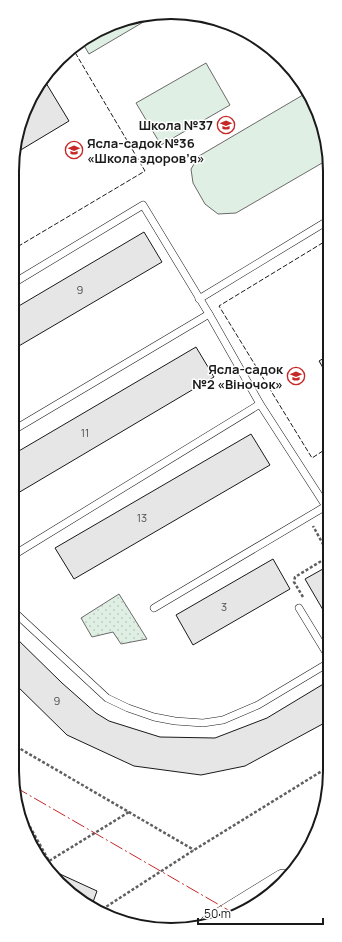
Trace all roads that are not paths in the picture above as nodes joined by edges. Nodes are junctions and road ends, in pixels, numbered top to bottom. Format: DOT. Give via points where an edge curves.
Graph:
graph roads {
  1 [pos="323,224"];
  2 [pos="19,280"];
  3 [pos="199,298"];
  4 [pos="209,314"];
  5 [pos="260,404"];
  6 [pos="19,427"];
  7 [pos="323,501"];
  8 [pos="323,511"];
  9 [pos="19,552"];
  10 [pos="154,608"];
  11 [pos="299,608"];
  12 [pos="19,616"];
  13 [pos="323,649"];
  14 [pos="323,665"];
  15 [pos="253,898"];
  16 [pos="242,905"];
  1 -- 3 [label="lane"];
  2 -- 3 [label="lane" via="144,205"];
  3 -- 4 [label="lane"];
  4 -- 5 [label="lane"];
  4 -- 6 [label="lane"];
  5 -- 7 [label="lane"];
  5 -- 9 [label="lane"];
  8 -- 10 [label="lane" via="307,517"];
  11 -- 13 [label="lane"];
  12 -- 14 [label="lane" via="107,698 154,717 175,721 204,723 223,720 258,705"];
  15 -- 16 [label="main road"];
}
